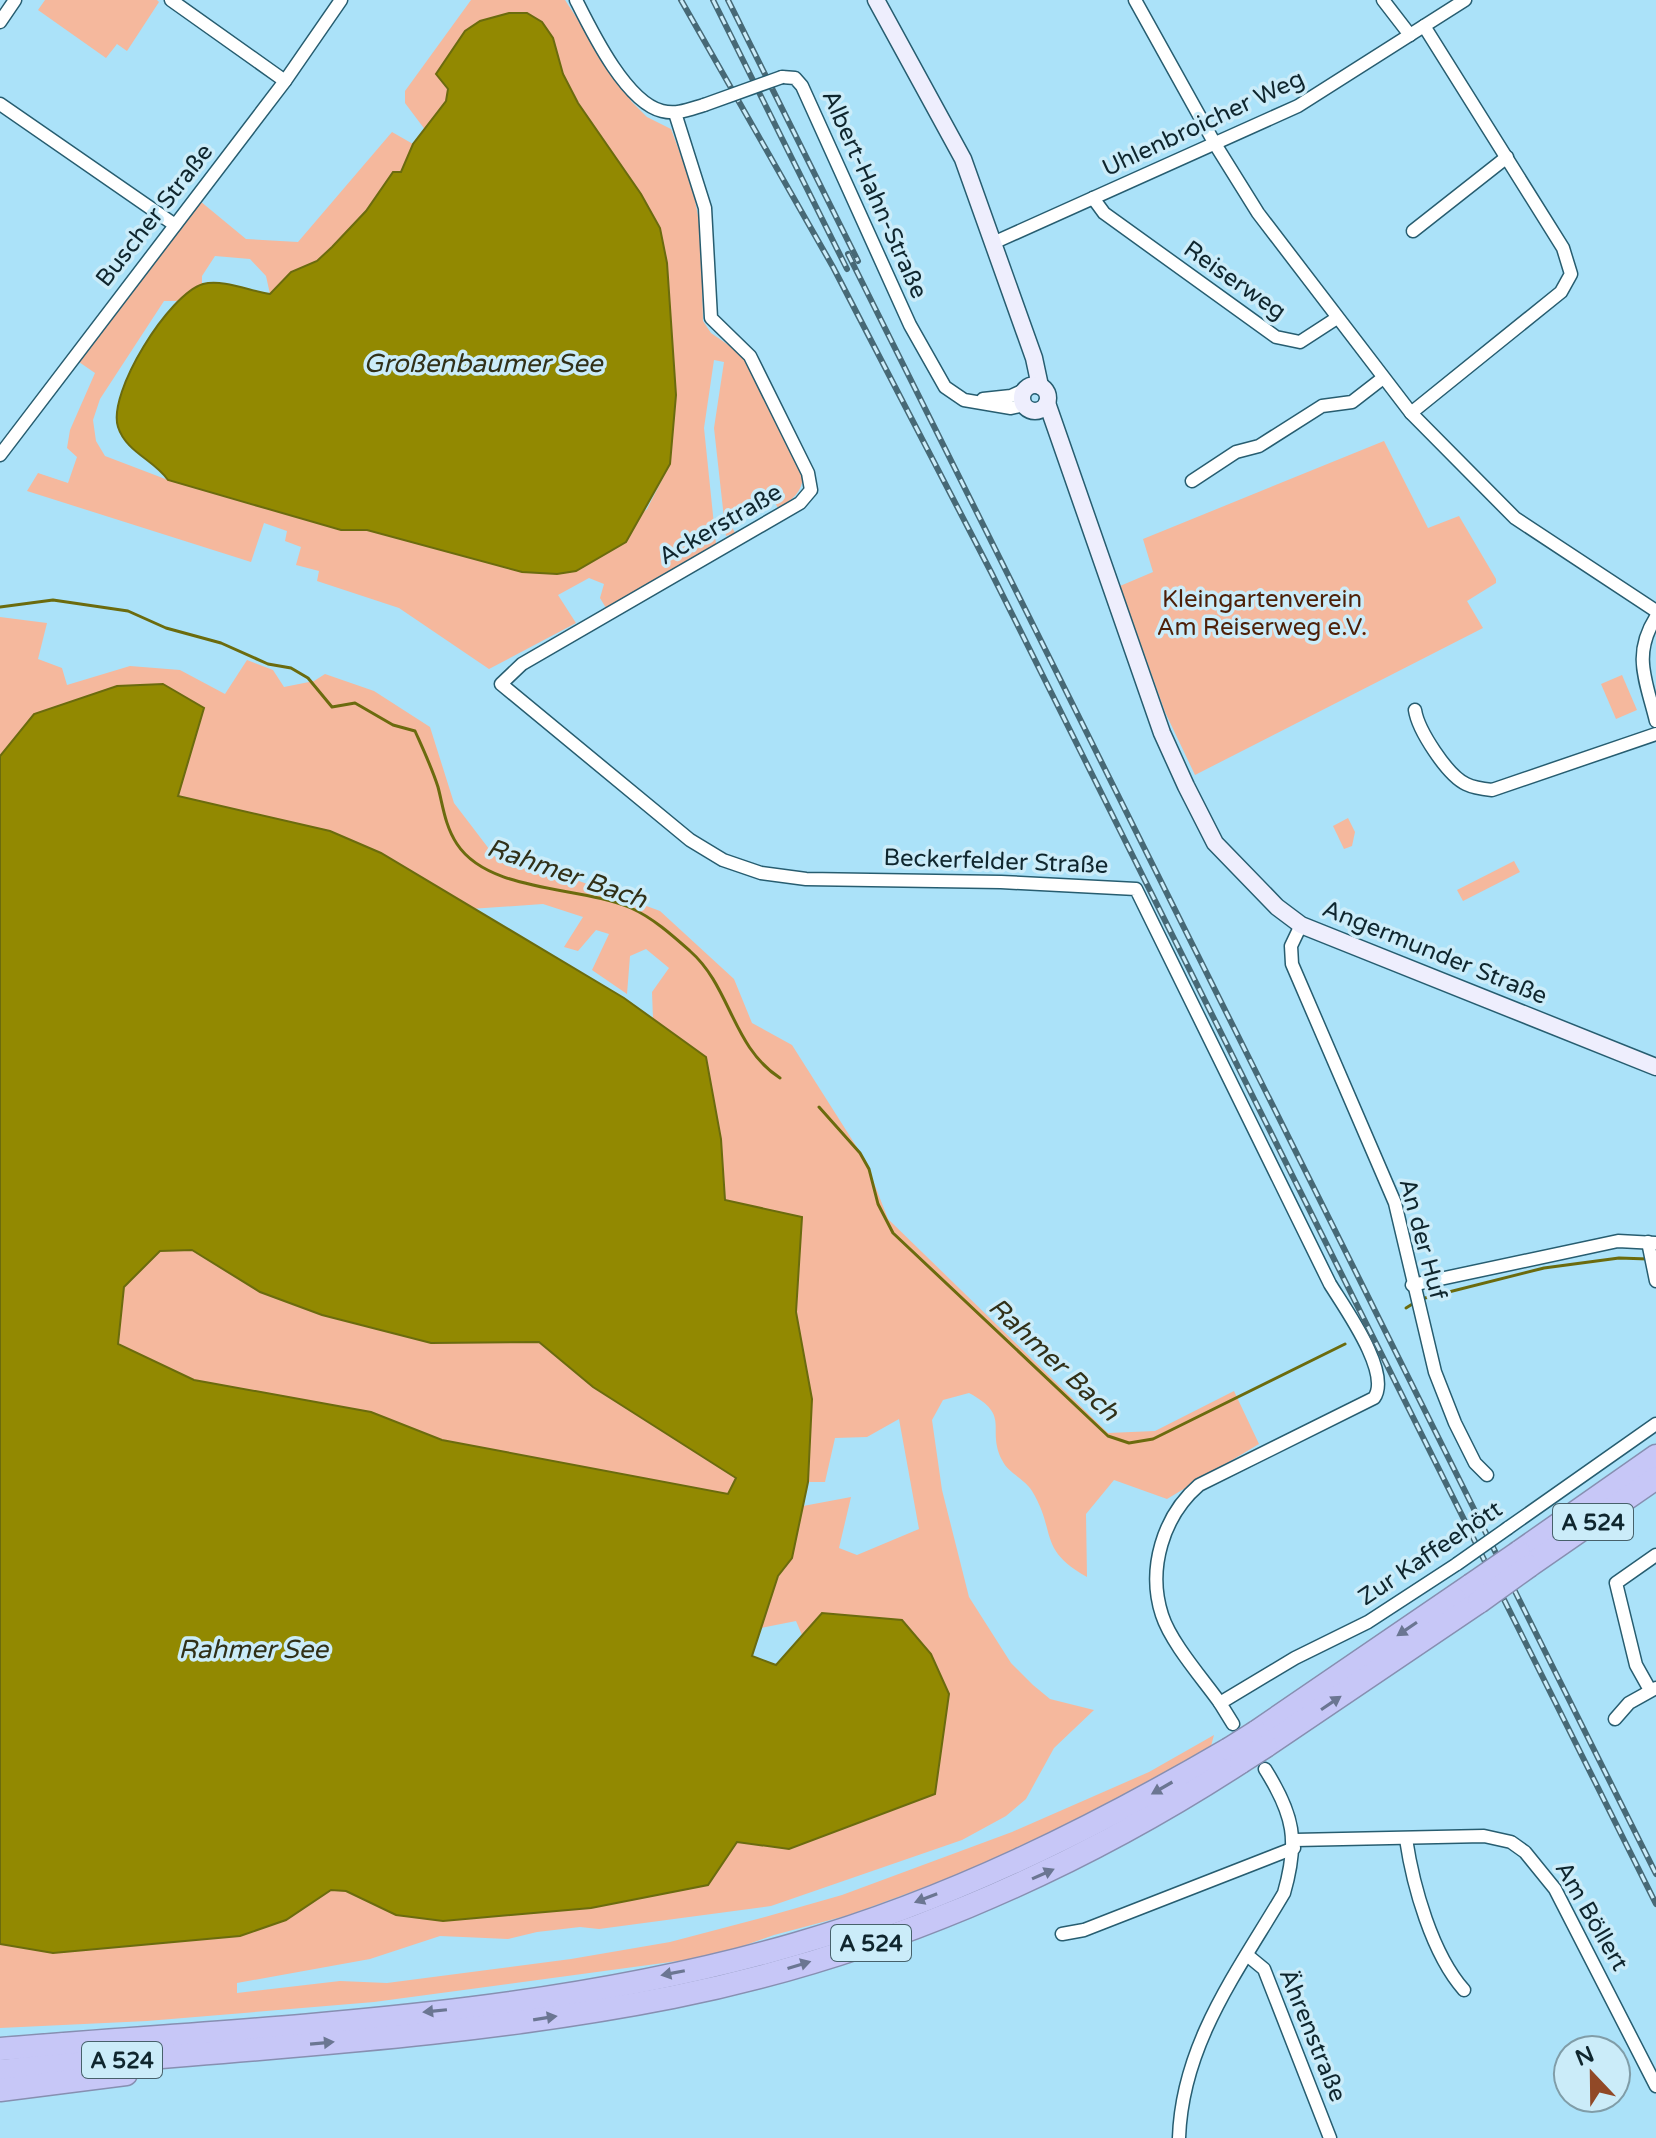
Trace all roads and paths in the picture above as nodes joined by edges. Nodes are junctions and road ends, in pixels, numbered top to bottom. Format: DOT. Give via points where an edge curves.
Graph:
graph roads {
  1 [pos="15,0"];
  2 [pos="171,0"];
  3 [pos="341,0"];
  4 [pos="576,0"];
  5 [pos="876,0"];
  6 [pos="1135,0"];
  7 [pos="1383,0"];
  8 [pos="1465,0"];
  9 [pos="0,22"];
  10 [pos="1424,26"];
  11 [pos="1410,35"];
  12 [pos="285,81"];
  13 [pos="0,104"];
  14 [pos="675,113"];
  15 [pos="1215,144"];
  16 [pos="1507,157"];
  17 [pos="1093,198"];
  18 [pos="175,225"];
  19 [pos="1413,231"];
  20 [pos="993,243"];
  21 [pos="1337,318"];
  22 [pos="1383,378"];
  23 [pos="1033,397"];
  24 [pos="1411,413"];
  25 [pos="0,455"];
  26 [pos="1192,481"];
  27 [pos="1656,611"];
  28 [pos="1656,617"];
  29 [pos="501,684"];
  30 [pos="1415,710"];
  31 [pos="1656,721"];
  32 [pos="1656,734"];
  33 [pos="1301,925"];
  34 [pos="1656,1067"];
  35 [pos="1650,1245"];
  36 [pos="1656,1281"];
  37 [pos="1413,1290"];
  38 [pos="1656,1424"];
  39 [pos="1656,1456"];
  40 [pos="1487,1475"];
  41 [pos="1656,1478"];
  42 [pos="1656,1555"];
  43 [pos="1524,1559"];
  44 [pos="1653,1689"];
  45 [pos="1220,1703"];
  46 [pos="1615,1719"];
  47 [pos="1233,1724"];
  48 [pos="1235,1756"];
  49 [pos="1265,1769"];
  50 [pos="1406,1839"];
  51 [pos="1294,1844"];
  52 [pos="1062,1934"];
  53 [pos="1247,1955"];
  54 [pos="1464,1990"];
  55 [pos="0,2034"];
  56 [pos="156,2036"];
  57 [pos="0,2049"];
  58 [pos="244,2051"];
  59 [pos="0,2071"];
  60 [pos="1656,2086"];
  61 [pos="0,2090"];
  62 [pos="1179,2138"];
  63 [pos="1330,2138"];
  1 -- 9 [label="street"];
  2 -- 12 [label="street"];
  3 -- 12 [label="street, Buscher Straße"];
  4 -- 14 [label="street" via="638,96 653,108"];
  5 -- 20 [label="main road" via="963,159"];
  6 -- 15 [label="street"];
  7 -- 11 [label="street"];
  8 -- 10 [label="street, Uhlenbroicher Weg"];
  10 -- 11 [label="street, Uhlenbroicher Weg"];
  10 -- 16 [label="street"];
  11 -- 15 [label="street, Uhlenbroicher Weg" via="1298,106"];
  12 -- 18 [label="street, Buscher Straße"];
  13 -- 18 [label="street"];
  14 -- 23 [label="street, Albert-Hahn-Straße, bridge" via="782,77 795,78 910,325 945,387 964,400"];
  14 -- 29 [label="street, Ackerstraße" via="705,208 711,318 750,356 808,473 811,490 800,503 522,664"];
  15 -- 17 [label="street, Uhlenbroicher Weg"];
  15 -- 21 [label="street" via="1269,229"];
  16 -- 19 [label="street"];
  16 -- 24 [label="street" via="1563,248 1570,264 1569,281"];
  17 -- 20 [label="street, Uhlenbroicher Weg"];
  17 -- 21 [label="street, Reiserweg" via="1104,213 1276,337 1300,342"];
  18 -- 25 [label="street, Buscher Straße"];
  20 -- 23 [label="main road" via="1028,344"];
  21 -- 22 [label="street"];
  22 -- 24 [label="street"];
  22 -- 26 [label="street" via="1352,402 1322,406"];
  23 -- 33 [label="main road, Angermunder Straße" via="1063,446 1162,733 1186,786 1215,843"];
  24 -- 27 [label="street" via="1515,518"];
  28 -- 31 [label="street" via="1644,637 1642,654"];
  29 -- 45 [label="street, Beckerfelder Straße" via="690,840 723,860 761,873 806,879 1136,889 1380,1382 1374,1398 1217,1474 1185,1497 1169,1521 1158,1568 1163,1617"];
  30 -- 32 [label="street" via="1418,727 1458,779 1492,790"];
  33 -- 34 [label="main road, Angermunder Straße"];
  33 -- 37 [label="street, An der Huf" via="1291,946 1292,964 1395,1203"];
  35 -- 36 [label="street"];
  35 -- 37 [label="street" via="1605,1243"];
  37 -- 40 [label="street, An der Huf" via="1455,1423"];
  38 -- 45 [label="street, Zur Kaffeehött, bridge" via="1368,1622"];
  39 -- 43 [label="highway, A 524"];
  41 -- 43 [label="highway, A 524"];
  42 -- 44 [label="street" via="1616,1583 1636,1665"];
  43 -- 48 [label="highway, A 524, bridge"];
  44 -- 46 [label="street"];
  45 -- 47 [label="street"];
  48 -- 56 [label="highway, A 524, one-way" via="1066,1840 872,1920 724,1963 540,1998"];
  58 -- 48 [label="highway, A 524, one-way" via="468,2030 674,1997 776,1972 878,1940 1016,1886 1146,1821"];
  49 -- 51 [label="street" via="1278,1790"];
  50 -- 51 [label="street, Am Böllert"];
  50 -- 54 [label="street" via="1412,1877 1449,1973"];
  50 -- 60 [label="street, Am Böllert" via="1484,1836 1511,1842 1525,1852 1555,1889"];
  51 -- 52 [label="street" via="1084,1930"];
  51 -- 53 [label="street" via="1284,1893"];
  53 -- 62 [label="street" via="1212,2012 1189,2068"];
  53 -- 63 [label="street, Ährenstraße" via="1264,1969"];
  55 -- 56 [label="highway"];
  56 -- 57 [label="highway, A 524"];
  58 -- 59 [label="highway, A 524"];
  58 -- 61 [label="highway" via="126,2074"];
}
